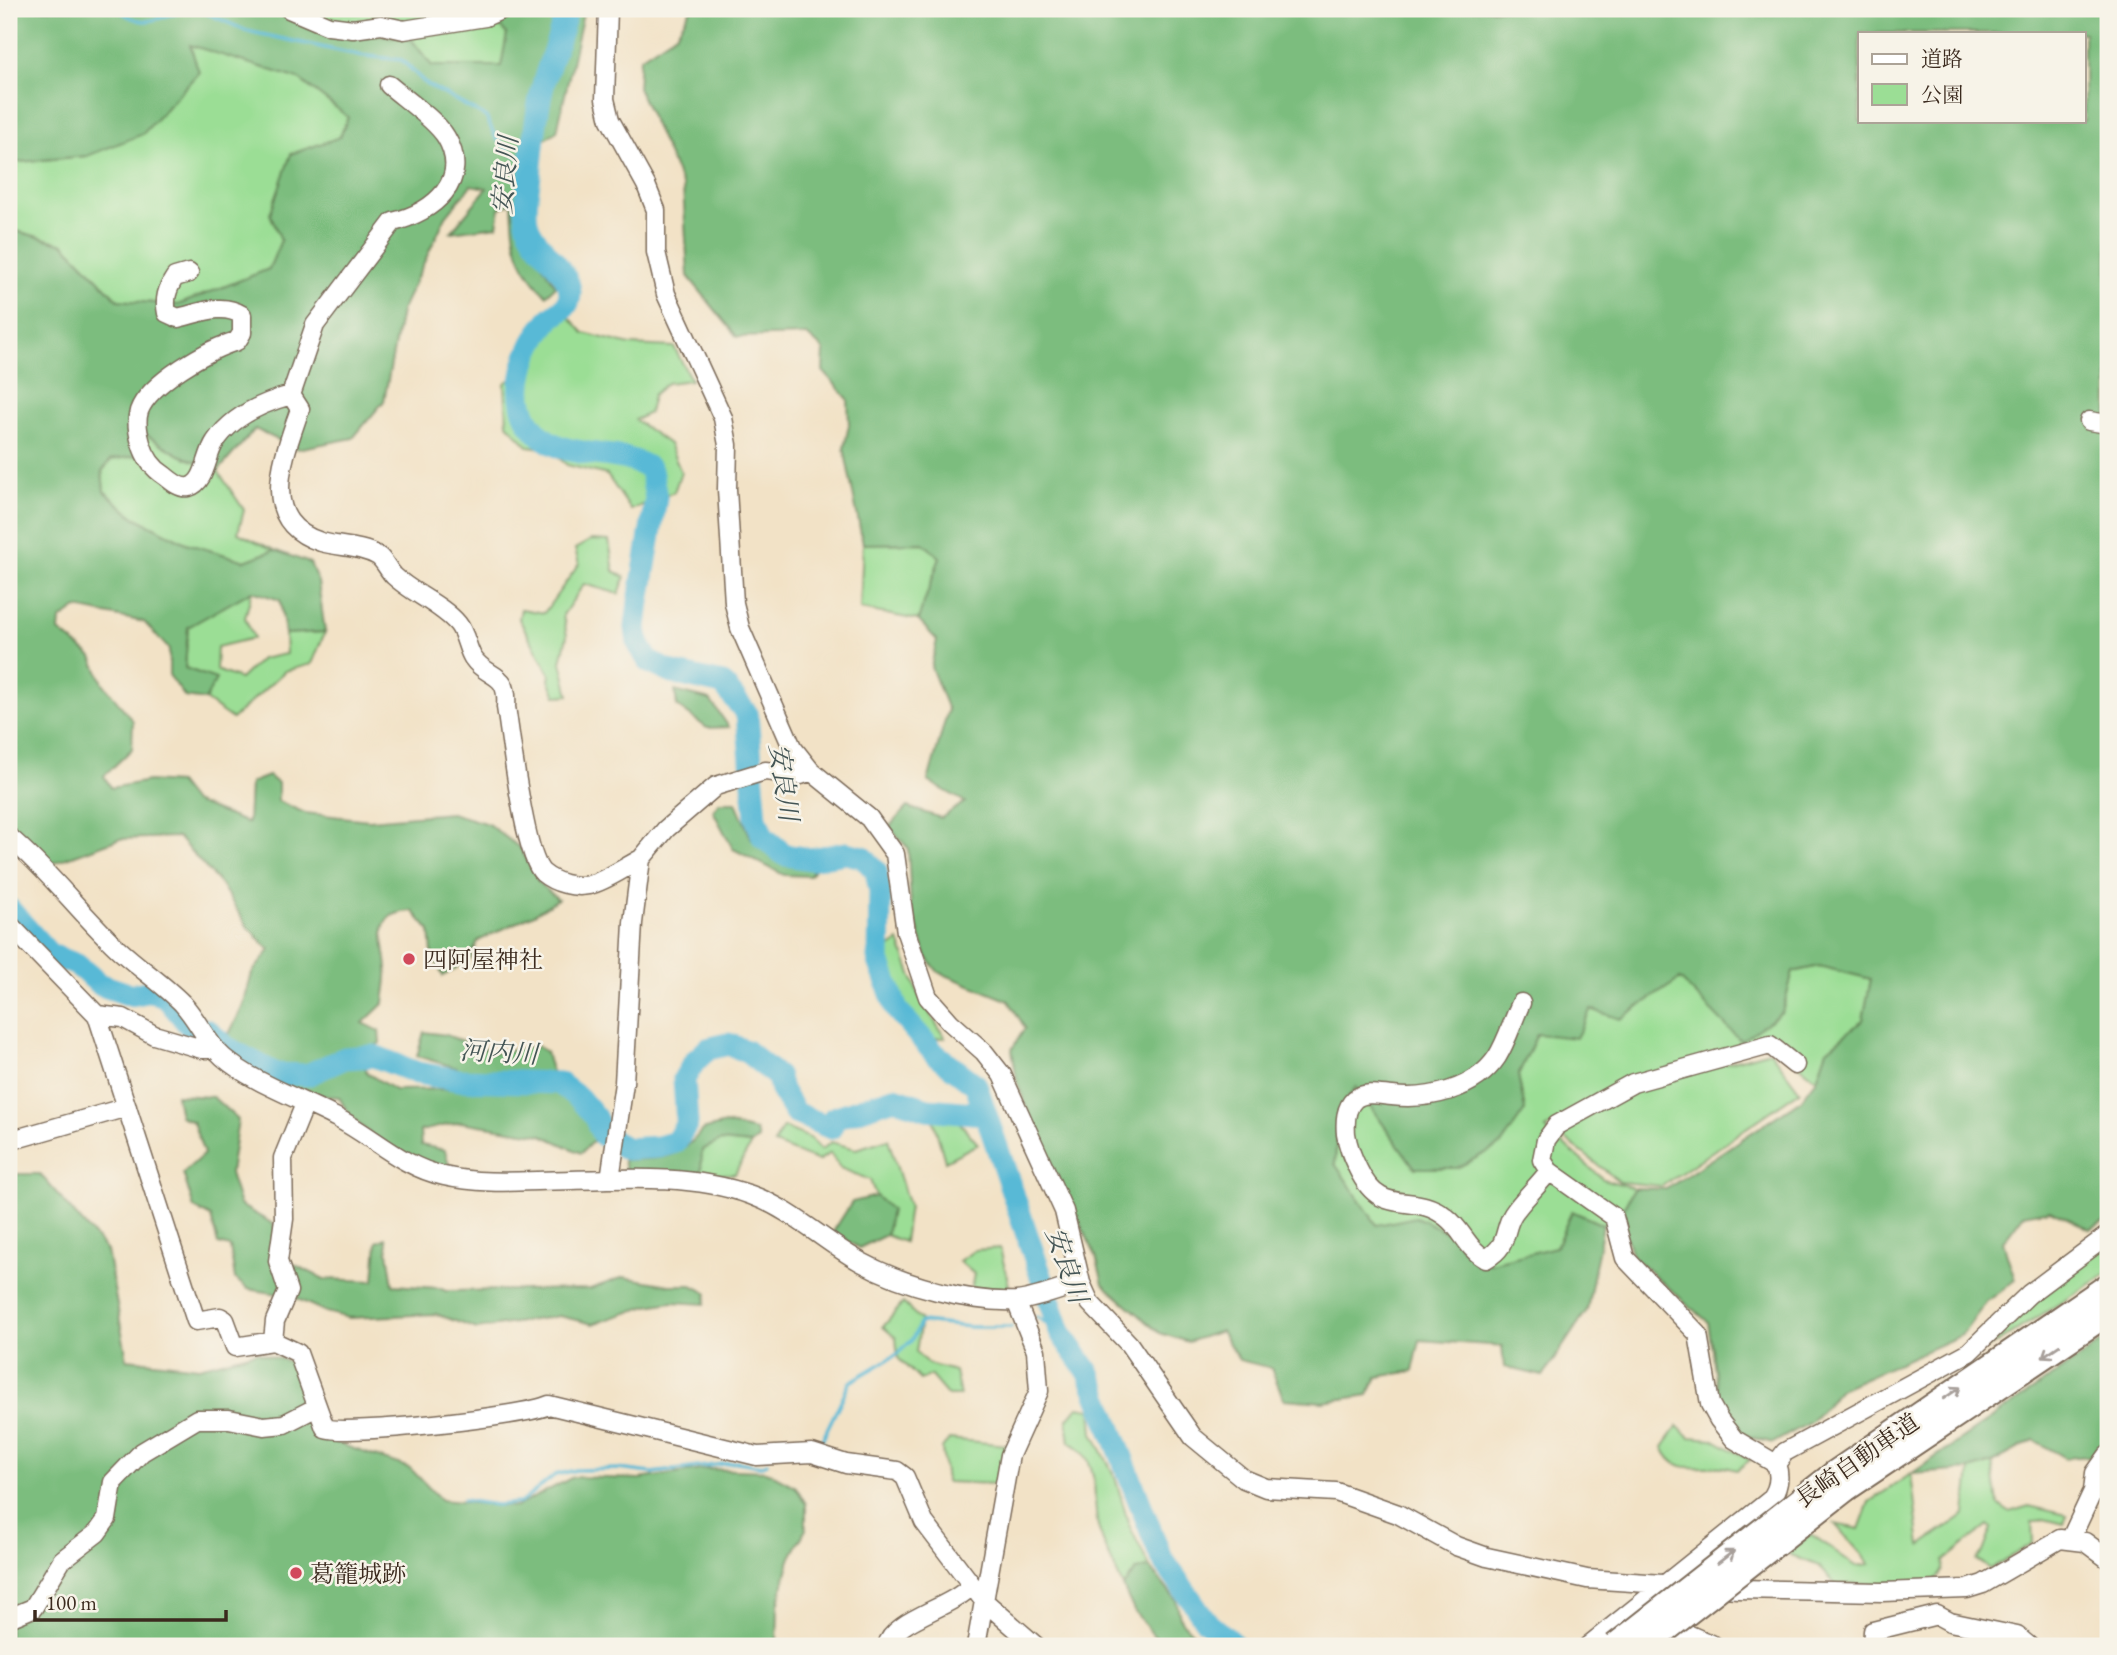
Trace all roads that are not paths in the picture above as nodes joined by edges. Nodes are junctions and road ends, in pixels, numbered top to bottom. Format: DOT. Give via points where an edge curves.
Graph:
graph roads {
  1 [pos="289,9"];
  2 [pos="503,9"];
  3 [pos="608,9"];
  4 [pos="390,85"];
  5 [pos="189,273"];
  6 [pos="290,395"];
  7 [pos="2089,421"];
  8 [pos="2108,424"];
  9 [pos="811,771"];
  10 [pos="9,837"];
  11 [pos="641,859"];
  12 [pos="9,924"];
  13 [pos="1521,1003"];
  14 [pos="97,1015"];
  15 [pos="211,1044"];
  16 [pos="1796,1065"];
  17 [pos="305,1104"];
  18 [pos="127,1107"];
  19 [pos="9,1141"];
  20 [pos="1549,1171"];
  21 [pos="610,1180"];
  22 [pos="2108,1235"];
  23 [pos="1075,1285"];
  24 [pos="2108,1286"];
  25 [pos="1019,1300"];
  26 [pos="2108,1313"];
  27 [pos="273,1341"];
  28 [pos="317,1407"];
  29 [pos="2108,1455"];
  30 [pos="1776,1464"];
  31 [pos="1841,1480"];
  32 [pos="2071,1538"];
  33 [pos="2108,1559"];
  34 [pos="1664,1583"];
  35 [pos="972,1585"];
  36 [pos="1938,1590"];
  37 [pos="984,1601"];
  38 [pos="1937,1615"];
  39 [pos="9,1618"];
  40 [pos="1683,1632"];
  41 [pos="887,1646"];
  42 [pos="976,1646"];
  43 [pos="1036,1646"];
  44 [pos="1588,1646"];
  45 [pos="1615,1646"];
  46 [pos="1645,1646"];
  47 [pos="1715,1646"];
  48 [pos="1872,1646"];
  49 [pos="2029,1646"];
  1 -- 2 [label="street" via="329,26 382,25 404,30 485,17"];
  3 -- 9 [label="street" via="605,99 610,120 652,197 656,252 666,294 723,418 728,444 733,603 792,747"];
  4 -- 6 [label="street" via="445,135 453,154 453,175 438,203 393,222 315,325"];
  5 -- 6 [label="street" via="175,277 169,286 164,302 167,313 178,318 231,308 242,315 242,333 237,341 207,351 145,400 138,414 138,430 144,455 156,471 189,487 199,480 215,441 245,412"];
  6 -- 11 [label="street" via="300,409 278,488 281,507 298,528 317,541 363,549 380,557 400,581 459,625 472,657 500,678 507,691 525,818 542,873 565,884 590,885"];
  7 -- 8 [label="street"];
  9 -- 11 [label="street" via="801,775 765,771 716,786 666,829"];
  9 -- 23 [label="street" via="869,818 895,854 906,932 928,996 1002,1075 1064,1211"];
  10 -- 15 [label="street" via="42,864 118,949 164,986"];
  11 -- 21 [label="street" via="624,1083"];
  12 -- 14 [label="street"];
  13 -- 20 [label="street" via="1497,1057 1475,1077 1424,1098 1368,1094 1356,1099 1347,1113 1348,1148 1366,1185 1378,1197 1411,1203 1446,1217 1473,1252 1486,1259 1497,1253 1513,1214"];
  14 -- 15 [label="street" via="123,1018 154,1035 202,1049"];
  14 -- 18 [label="street"];
  15 -- 17 [label="street" via="225,1059"];
  16 -- 20 [label="street" via="1770,1045 1633,1083 1558,1125 1546,1140 1542,1160"];
  17 -- 21 [label="street" via="413,1166 445,1177 491,1182"];
  17 -- 27 [label="street" via="283,1158 284,1219 278,1261 288,1291 275,1321"];
  18 -- 19 [label="street"];
  18 -- 27 [label="street" via="196,1321 220,1317 235,1347"];
  20 -- 30 [label="street" via="1614,1217 1625,1258 1699,1334 1710,1404 1718,1420 1734,1439"];
  21 -- 25 [label="street" via="720,1186 804,1221 862,1263 954,1296"];
  22 -- 30 [label="street" via="2029,1294 1969,1352 1785,1452"];
  23 -- 25 [label="street"];
  23 -- 34 [label="street" via="1129,1344 1193,1437 1244,1479 1266,1488 1336,1492 1487,1557 1587,1578"];
  31 -- 24 [label="highway, 長崎自動車道, one-way"];
  25 -- 37 [label="street" via="1036,1350 1039,1391 1010,1455"];
  26 -- 31 [label="highway, 長崎自動車道, one-way"];
  27 -- 28 [label="street" via="298,1353"];
  28 -- 35 [label="street" via="325,1429 330,1430 474,1420 560,1406 757,1455 812,1453 846,1464 897,1471 905,1476 924,1522"];
  28 -- 39 [label="street" via="284,1424 264,1426 197,1419 142,1452 113,1482 107,1519 97,1533 62,1560 33,1608"];
  29 -- 32 [label="street" via="2095,1473 2093,1491"];
  30 -- 34 [label="street" via="1776,1492 1769,1500"];
  45 -- 31 [label="highway, 長崎自動車道, one-way, bridge"];
  31 -- 46 [label="highway, 長崎自動車道, bridge"];
  32 -- 33 [label="street"];
  32 -- 36 [label="street" via="2050,1543 1983,1584"];
  34 -- 36 [label="street" via="1751,1590"];
  34 -- 44 [label="street"];
  35 -- 37 [label="street"];
  35 -- 41 [label="street" via="962,1597 901,1627 889,1637"];
  36 -- 38 [label="street"];
  37 -- 42 [label="street"];
  37 -- 43 [label="street"];
  38 -- 48 [label="street" via="1877,1627"];
  38 -- 49 [label="street" via="2017,1636"];
  40 -- 47 [label="street"];
}
